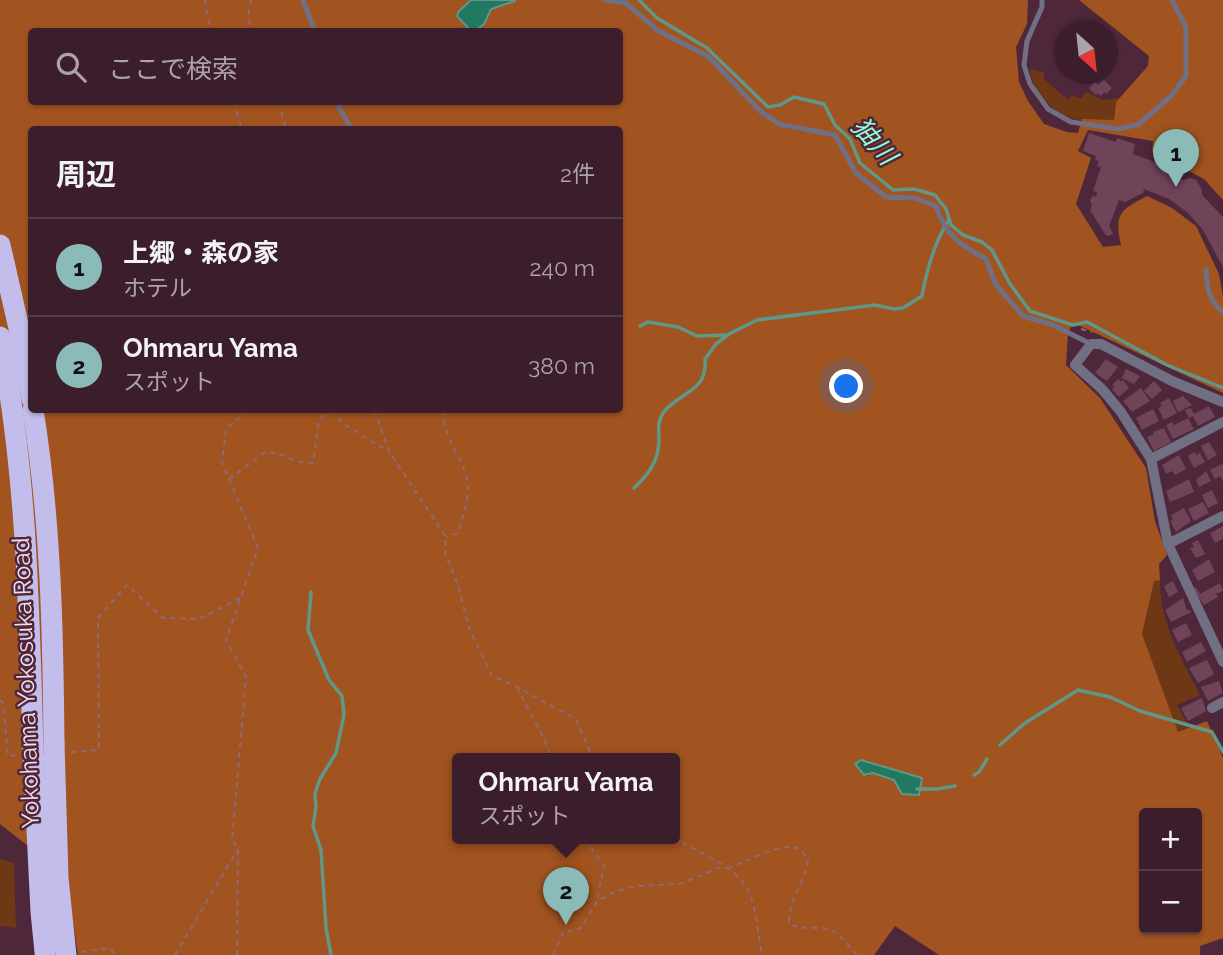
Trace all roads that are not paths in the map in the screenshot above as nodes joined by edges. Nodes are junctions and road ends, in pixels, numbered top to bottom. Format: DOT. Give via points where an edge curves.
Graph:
graph roads {
  1 [pos="303,0"];
  2 [pos="605,0"];
  3 [pos="1042,0"];
  4 [pos="1172,0"];
  5 [pos="313,28"];
  6 [pos="338,105"];
  7 [pos="350,126"];
  8 [pos="0,245"];
  9 [pos="1206,270"];
  10 [pos="1223,312"];
  11 [pos="0,337"];
  12 [pos="1091,344"];
  13 [pos="28,376"];
  14 [pos="1223,402"];
  15 [pos="33,413"];
  16 [pos="1223,422"];
  17 [pos="1151,458"];
  18 [pos="1223,516"];
  19 [pos="1168,544"];
  20 [pos="1223,662"];
  21 [pos="42,750"];
  22 [pos="71,954"];
  23 [pos="45,955"];
  1 -- 5 [label="lane"];
  2 -- 12 [label="lane" via="626,3 657,30 709,57 760,111 779,124 835,135 856,173 886,197 915,198 936,206 942,224 962,246 986,259 996,285 1023,316"];
  3 -- 4 [label="lane" via="1027,41 1024,65 1030,84 1048,109 1071,122 1119,129 1139,124 1186,76 1186,27"];
  6 -- 7 [label="lane"];
  8 -- 13 [label="highway"];
  9 -- 10 [label="lane" via="1210,298"];
  11 -- 21 [label="highway, Yokohama Yokosuka Road" via="22,493"];
  12 -- 14 [label="street" via="1101,344"];
  12 -- 17 [label="street" via="1075,365 1108,396"];
  15 -- 21 [label="highway, Yokohama Yokosuka Road" via="48,524 53,625"];
  16 -- 17 [label="street"];
  17 -- 19 [label="street"];
  18 -- 19 [label="street"];
  19 -- 20 [label="street"];
  21 -- 22 [label="highway, Yokohama Yokosuka Road, bridge"];
  21 -- 23 [label="highway, Yokohama Yokosuka Road, bridge"];
}
